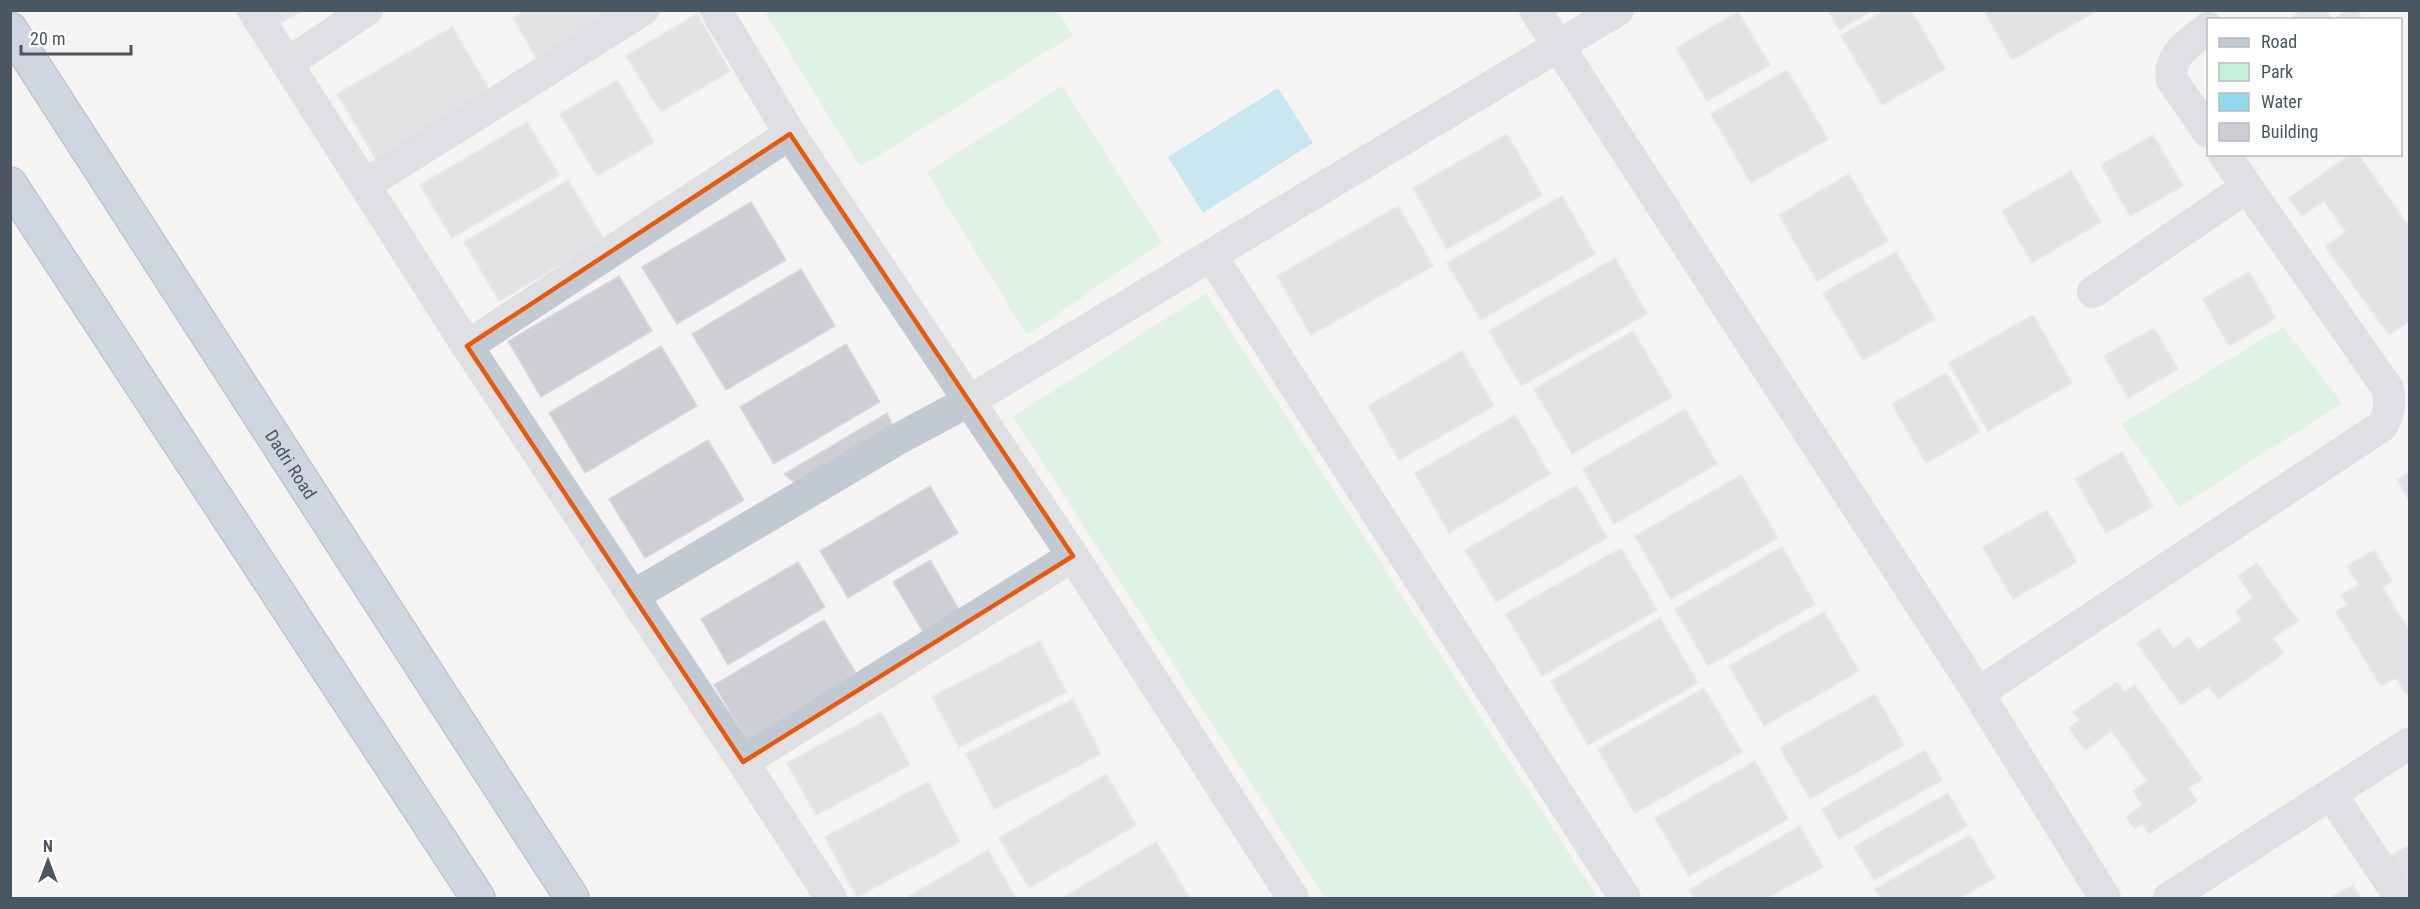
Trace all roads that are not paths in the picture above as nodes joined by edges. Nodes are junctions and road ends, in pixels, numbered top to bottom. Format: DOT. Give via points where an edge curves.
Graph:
graph roads {
  1 [pos="253,10"];
  2 [pos="367,10"];
  3 [pos="643,10"];
  4 [pos="716,10"];
  5 [pos="1535,10"];
  6 [pos="1618,10"];
  7 [pos="10,29"];
  8 [pos="2207,29"];
  9 [pos="1558,46"];
  10 [pos="288,63"];
  11 [pos="2207,131"];
  12 [pos="790,134"];
  13 [pos="2225,156"];
  14 [pos="10,184"];
  15 [pos="366,184"];
  16 [pos="2247,187"];
  17 [pos="1211,255"];
  18 [pos="2093,292"];
  19 [pos="467,346"];
  20 [pos="969,401"];
  21 [pos="1073,556"];
  22 [pos="633,596"];
  23 [pos="1978,693"];
  24 [pos="2409,743"];
  25 [pos="743,762"];
  26 [pos="2331,794"];
  27 [pos="478,898"];
  28 [pos="572,898"];
  29 [pos="831,898"];
  30 [pos="1293,898"];
  31 [pos="1625,898"];
  32 [pos="2105,898"];
  33 [pos="2169,898"];
  34 [pos="2400,898"];
  1 -- 10 [label="street"];
  2 -- 10 [label="street"];
  3 -- 15 [label="street"];
  4 -- 12 [label="street"];
  5 -- 9 [label="street"];
  6 -- 9 [label="street"];
  7 -- 28 [label="highway, Dadri Road"];
  8 -- 11 [label="street" via="2178,53 2170,71 2172,80"];
  9 -- 17 [label="street"];
  9 -- 23 [label="street"];
  10 -- 15 [label="street"];
  12 -- 19 [label="street"];
  12 -- 20 [label="street"];
  13 -- 16 [label="street"];
  14 -- 27 [label="highway"];
  15 -- 19 [label="street"];
  16 -- 18 [label="street"];
  16 -- 23 [label="street" via="2388,389 2388,416 2382,426"];
  17 -- 20 [label="street"];
  17 -- 31 [label="street"];
  19 -- 22 [label="street"];
  20 -- 21 [label="street"];
  20 -- 22 [label="street"];
  21 -- 25 [label="street"];
  21 -- 30 [label="street"];
  22 -- 25 [label="street"];
  23 -- 32 [label="street"];
  24 -- 26 [label="street"];
  25 -- 29 [label="street"];
  26 -- 33 [label="street"];
  26 -- 34 [label="street"];
}
